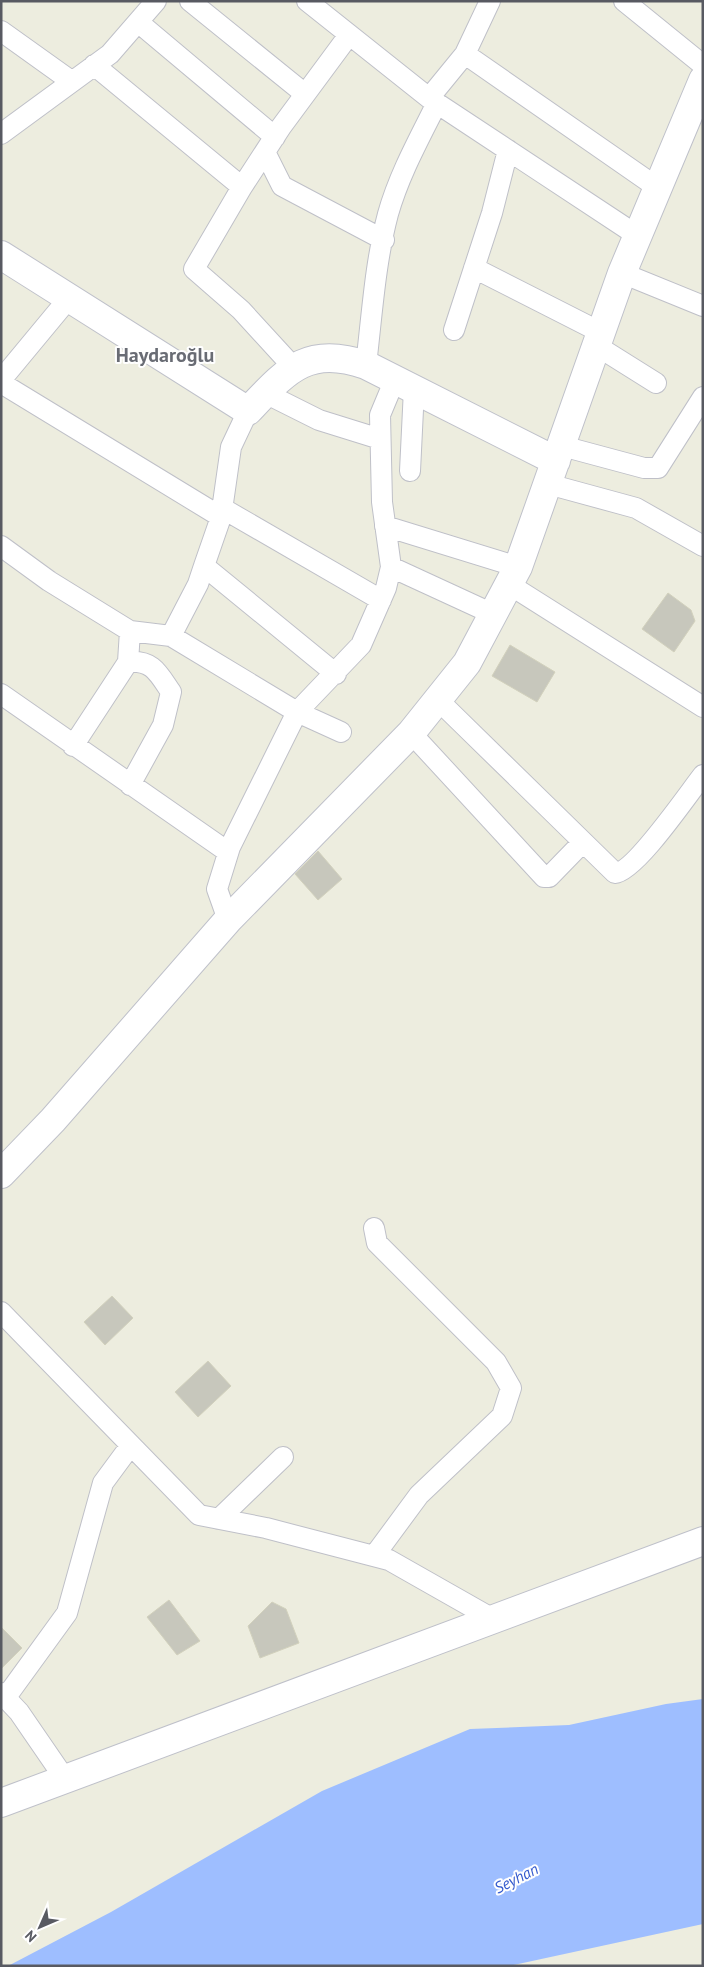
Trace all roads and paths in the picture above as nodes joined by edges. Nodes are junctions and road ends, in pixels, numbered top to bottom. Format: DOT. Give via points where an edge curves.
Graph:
graph roads {
  1 [pos="156,1"];
  2 [pos="190,1"];
  3 [pos="307,1"];
  4 [pos="490,1"];
  5 [pos="624,1"];
  6 [pos="138,22"];
  7 [pos="1,31"];
  8 [pos="349,35"];
  9 [pos="466,54"];
  10 [pos="94,65"];
  11 [pos="703,66"];
  12 [pos="703,80"];
  13 [pos="71,81"];
  14 [pos="305,94"];
  15 [pos="433,100"];
  16 [pos="1,134"];
  17 [pos="270,144"];
  18 [pos="508,150"];
  19 [pos="242,187"];
  20 [pos="658,188"];
  21 [pos="638,236"];
  22 [pos="384,240"];
  23 [pos="1,255"];
  24 [pos="474,268"];
  25 [pos="622,273"];
  26 [pos="69,298"];
  27 [pos="703,306"];
  28 [pos="454,330"];
  29 [pos="599,339"];
  30 [pos="366,365"];
  31 [pos="295,369"];
  32 [pos="1,382"];
  33 [pos="656,383"];
  34 [pos="405,384"];
  35 [pos="703,397"];
  36 [pos="256,402"];
  37 [pos="380,438"];
  38 [pos="556,464"];
  39 [pos="410,471"];
  40 [pos="221,513"];
  41 [pos="385,526"];
  42 [pos="1,546"];
  43 [pos="703,546"];
  44 [pos="204,566"];
  45 [pos="391,566"];
  46 [pos="514,576"];
  47 [pos="381,600"];
  48 [pos="493,614"];
  49 [pos="130,632"];
  50 [pos="172,636"];
  51 [pos="128,662"];
  52 [pos="336,674"];
  53 [pos="1,694"];
  54 [pos="438,700"];
  55 [pos="703,707"];
  56 [pos="297,712"];
  57 [pos="341,732"];
  58 [pos="411,733"];
  59 [pos="73,746"];
  60 [pos="703,775"];
  61 [pos="130,785"];
  62 [pos="583,842"];
  63 [pos="228,852"];
  64 [pos="228,920"];
  65 [pos="1,1174"];
  66 [pos="374,1228"];
  67 [pos="1,1312"];
  68 [pos="131,1445"];
  69 [pos="283,1457"];
  70 [pos="219,1519"];
  71 [pos="703,1541"];
  72 [pos="374,1556"];
  73 [pos="493,1619"];
  74 [pos="4,1695"];
  75 [pos="65,1779"];
  76 [pos="1,1803"];
  1 -- 6 [label="street"];
  2 -- 14 [label="street"];
  3 -- 8 [label="street"];
  4 -- 9 [label="street"];
  5 -- 11 [label="street"];
  6 -- 10 [label="street" via="110,54"];
  6 -- 17 [label="street"];
  7 -- 13 [label="street"];
  8 -- 14 [label="street"];
  8 -- 15 [label="street"];
  9 -- 15 [label="street"];
  9 -- 20 [label="street"];
  10 -- 13 [label="street"];
  10 -- 19 [label="street"];
  12 -- 20 [label="main road"];
  13 -- 16 [label="street"];
  14 -- 17 [label="street"];
  15 -- 18 [label="street"];
  15 -- 22 [label="street" via="388,214"];
  17 -- 19 [label="street"];
  17 -- 22 [label="street" via="282,186"];
  18 -- 21 [label="street"];
  18 -- 24 [label="street"];
  19 -- 31 [label="street" via="194,270 241,310"];
  20 -- 21 [label="main road"];
  21 -- 25 [label="main road"];
  22 -- 30 [label="street"];
  23 -- 26 [label="main road"];
  24 -- 28 [label="street"];
  24 -- 29 [label="street"];
  25 -- 27 [label="street"];
  25 -- 29 [label="main road"];
  26 -- 32 [label="street"];
  26 -- 36 [label="main road"];
  29 -- 33 [label="street"];
  29 -- 38 [label="main road"];
  30 -- 31 [label="main road" via="345,358 315,357"];
  30 -- 34 [label="main road"];
  31 -- 36 [label="main road" via="278,379"];
  32 -- 40 [label="street"];
  34 -- 37 [label="street" via="380,415"];
  34 -- 38 [label="main road"];
  34 -- 39 [label="street"];
  35 -- 38 [label="street" via="658,468"];
  36 -- 37 [label="street"];
  36 -- 40 [label="street" via="231,447"];
  37 -- 41 [label="street"];
  38 -- 43 [label="street"];
  38 -- 46 [label="main road"];
  40 -- 44 [label="street"];
  40 -- 47 [label="street"];
  41 -- 45 [label="street"];
  41 -- 46 [label="street"];
  42 -- 49 [label="street"];
  44 -- 50 [label="street"];
  44 -- 52 [label="street"];
  45 -- 47 [label="street"];
  45 -- 48 [label="street"];
  46 -- 48 [label="main road"];
  46 -- 55 [label="street"];
  47 -- 52 [label="street" via="361,645"];
  48 -- 54 [label="main road" via="467,663"];
  49 -- 50 [label="street"];
  49 -- 51 [label="street"];
  50 -- 56 [label="street"];
  51 -- 59 [label="street"];
  51 -- 61 [label="street" via="141,661 156,669 170,692 163,724"];
  52 -- 56 [label="street"];
  53 -- 59 [label="street"];
  54 -- 58 [label="main road"];
  54 -- 62 [label="street"];
  56 -- 57 [label="street"];
  56 -- 63 [label="street"];
  58 -- 62 [label="street" via="544,877 548,877"];
  58 -- 64 [label="main road"];
  59 -- 61 [label="street"];
  60 -- 62 [label="street" via="651,842 621,872 615,873"];
  61 -- 63 [label="street"];
  63 -- 64 [label="street" via="217,889"];
  64 -- 65 [label="main road" via="53,1120"];
  66 -- 72 [label="street" via="377,1243 496,1362 511,1388 502,1416 419,1495"];
  67 -- 68 [label="street"];
  68 -- 70 [label="street" via="199,1515"];
  68 -- 74 [label="street" via="103,1484 67,1613"];
  69 -- 70 [label="street"];
  70 -- 72 [label="street"];
  71 -- 73 [label="main road"];
  72 -- 73 [label="street" via="389,1560"];
  73 -- 75 [label="main road"];
  74 -- 75 [label="street" via="20,1712"];
  75 -- 76 [label="main road"];
}
